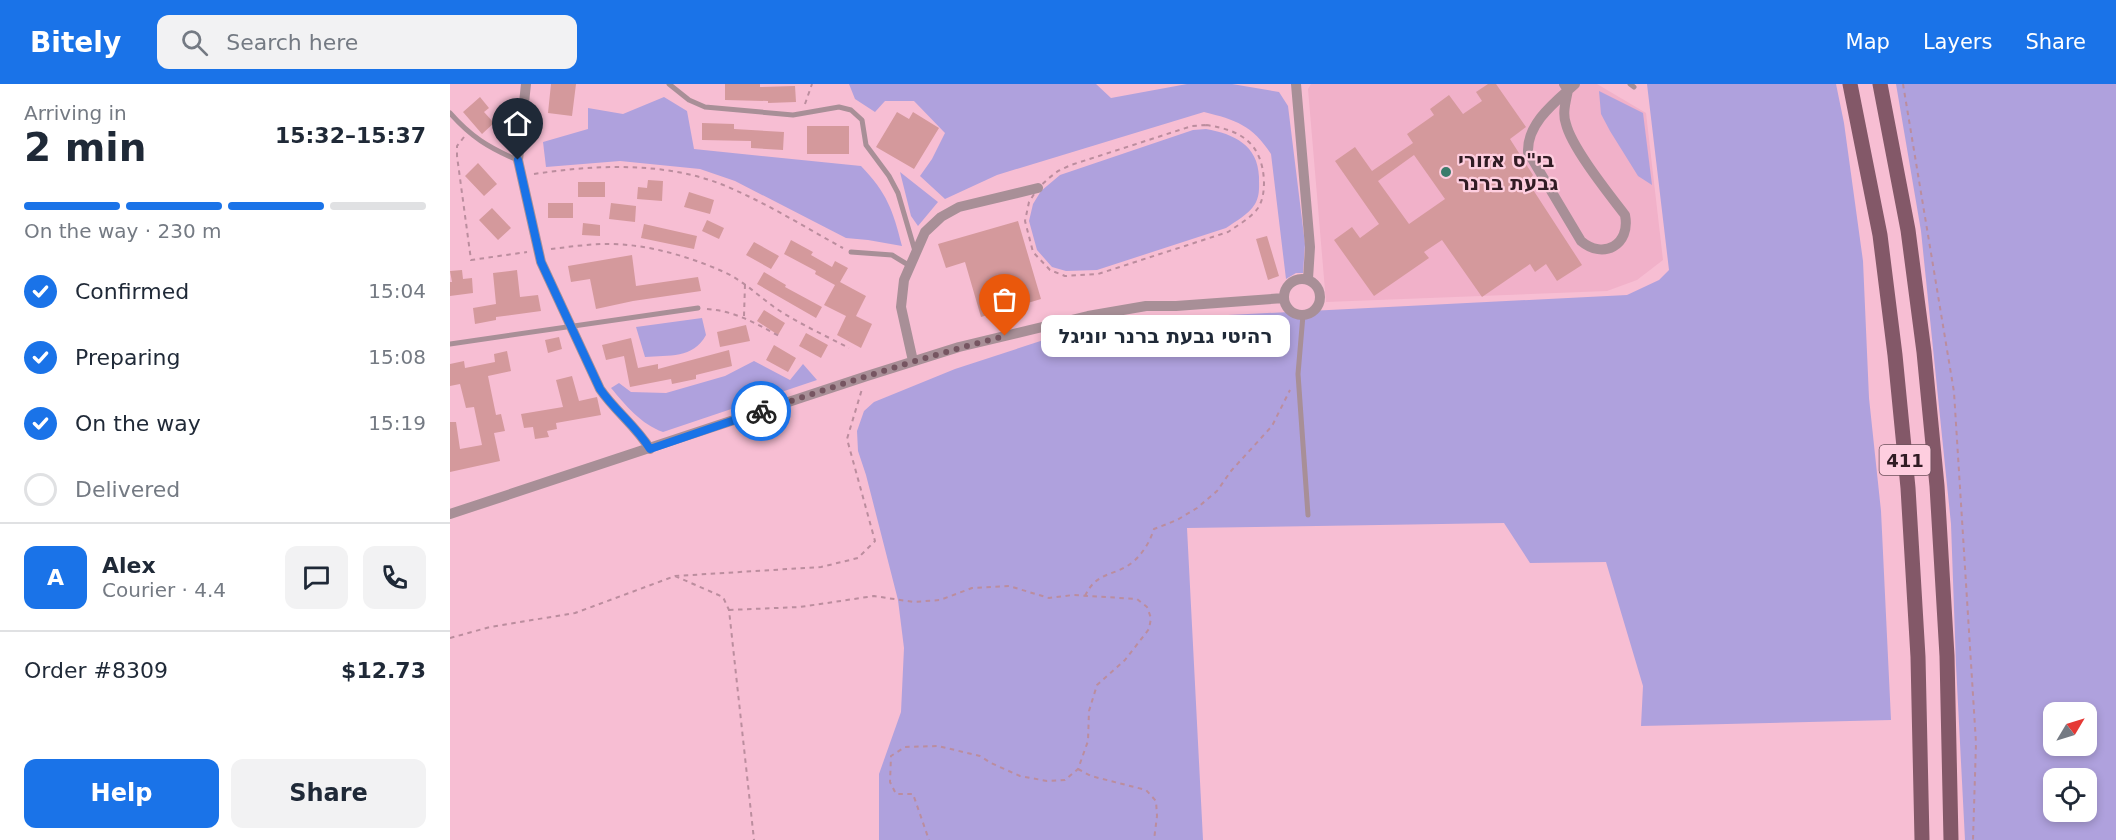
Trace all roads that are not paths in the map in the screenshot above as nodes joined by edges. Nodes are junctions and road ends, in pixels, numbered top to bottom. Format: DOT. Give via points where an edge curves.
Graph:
graph roads {
  1 [pos="526,84"];
  2 [pos="669,84"];
  3 [pos="1296,84"];
  4 [pos="1850,84"];
  5 [pos="1880,84"];
  6 [pos="1569,86"];
  7 [pos="450,113"];
  8 [pos="518,160"];
  9 [pos="1038,188"];
  10 [pos="851,252"];
  11 [pos="916,253"];
  12 [pos="910,266"];
  13 [pos="1308,279"];
  14 [pos="1284,298"];
  15 [pos="698,308"];
  16 [pos="1303,315"];
  17 [pos="572,326"];
  18 [pos="450,344"];
  19 [pos="913,362"];
  20 [pos="650,449"];
  21 [pos="450,514"];
  22 [pos="1308,514"];
  23 [pos="1922,840"];
  24 [pos="1951,840"];
  1 -- 8 [label="street"];
  2 -- 11 [label="lane" via="705,107 770,114 839,107 851,110 862,120 866,145 898,193"];
  3 -- 13 [label="street" via="1310,247"];
  4 -- 23 [label="main road, 411" via="1880,235 1908,488 1918,657"];
  5 -- 24 [label="main road, 411" via="1908,230 1937,486 1947,656"];
  6 -- 6 [label="street" via="1534,125 1528,152 1581,241 1600,250 1613,248 1628,227 1626,215 1572,140 1564,108"];
  7 -- 8 [label="lane" via="491,148"];
  8 -- 17 [label="street" via="541,262"];
  9 -- 11 [label="street" via="959,207 925,232"];
  10 -- 12 [label="lane" via="892,255"];
  11 -- 12 [label="street"];
  12 -- 19 [label="street" via="901,307"];
  13 -- 14 [label="street" via="1291,282"];
  13 -- 16 [label="street" via="1318,286 1321,298 1316,309"];
  14 -- 16 [label="street" via="1293,313"];
  14 -- 19 [label="street" via="1146,306 1088,316"];
  15 -- 17 [label="lane"];
  16 -- 22 [label="lane" via="1298,374"];
  17 -- 18 [label="lane"];
  17 -- 20 [label="street" via="600,389"];
  19 -- 20 [label="street"];
  20 -- 21 [label="street"];
}
